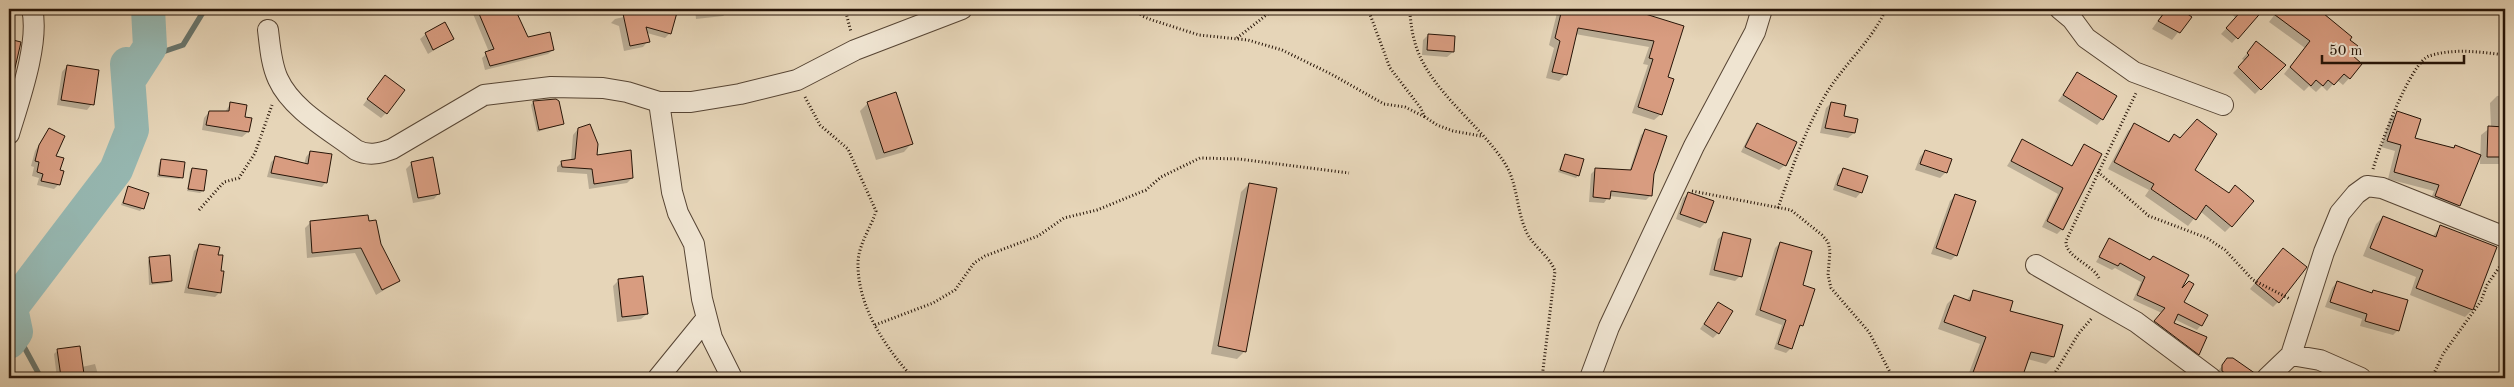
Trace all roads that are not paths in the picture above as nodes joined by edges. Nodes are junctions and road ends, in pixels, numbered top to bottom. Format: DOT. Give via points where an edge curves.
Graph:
graph roads {
  1 [pos="32,9"];
  2 [pos="962,9"];
  3 [pos="1762,9"];
  4 [pos="2060,9"];
  5 [pos="268,30"];
  6 [pos="659,102"];
  7 [pos="2223,105"];
  8 [pos="9,134"];
  9 [pos="2505,237"];
  10 [pos="2036,265"];
  11 [pos="706,319"];
  12 [pos="2291,354"];
  13 [pos="658,378"];
  14 [pos="732,378"];
  15 [pos="1590,378"];
  16 [pos="2211,378"];
  17 [pos="2267,378"];
  18 [pos="2362,378"];
  1 -- 8 [label="street" via="33,36 26,78"];
  2 -- 6 [label="street" via="855,50 797,80 690,102"];
  3 -- 15 [label="street" via="1755,32 1674,187 1609,326"];
  4 -- 7 [label="street" via="2086,38 2138,74"];
  5 -- 6 [label="street" via="278,80 294,102 364,154 379,154 392,149 484,95 551,88 603,88"];
  6 -- 11 [label="street" via="672,192 678,213 694,244"];
  9 -- 12 [label="street" via="2382,188 2367,186 2340,213"];
  10 -- 16 [label="street" via="2136,322"];
  11 -- 13 [label="street"];
  11 -- 14 [label="street"];
  12 -- 17 [label="street"];
  12 -- 18 [label="street" via="2320,360"];
}
